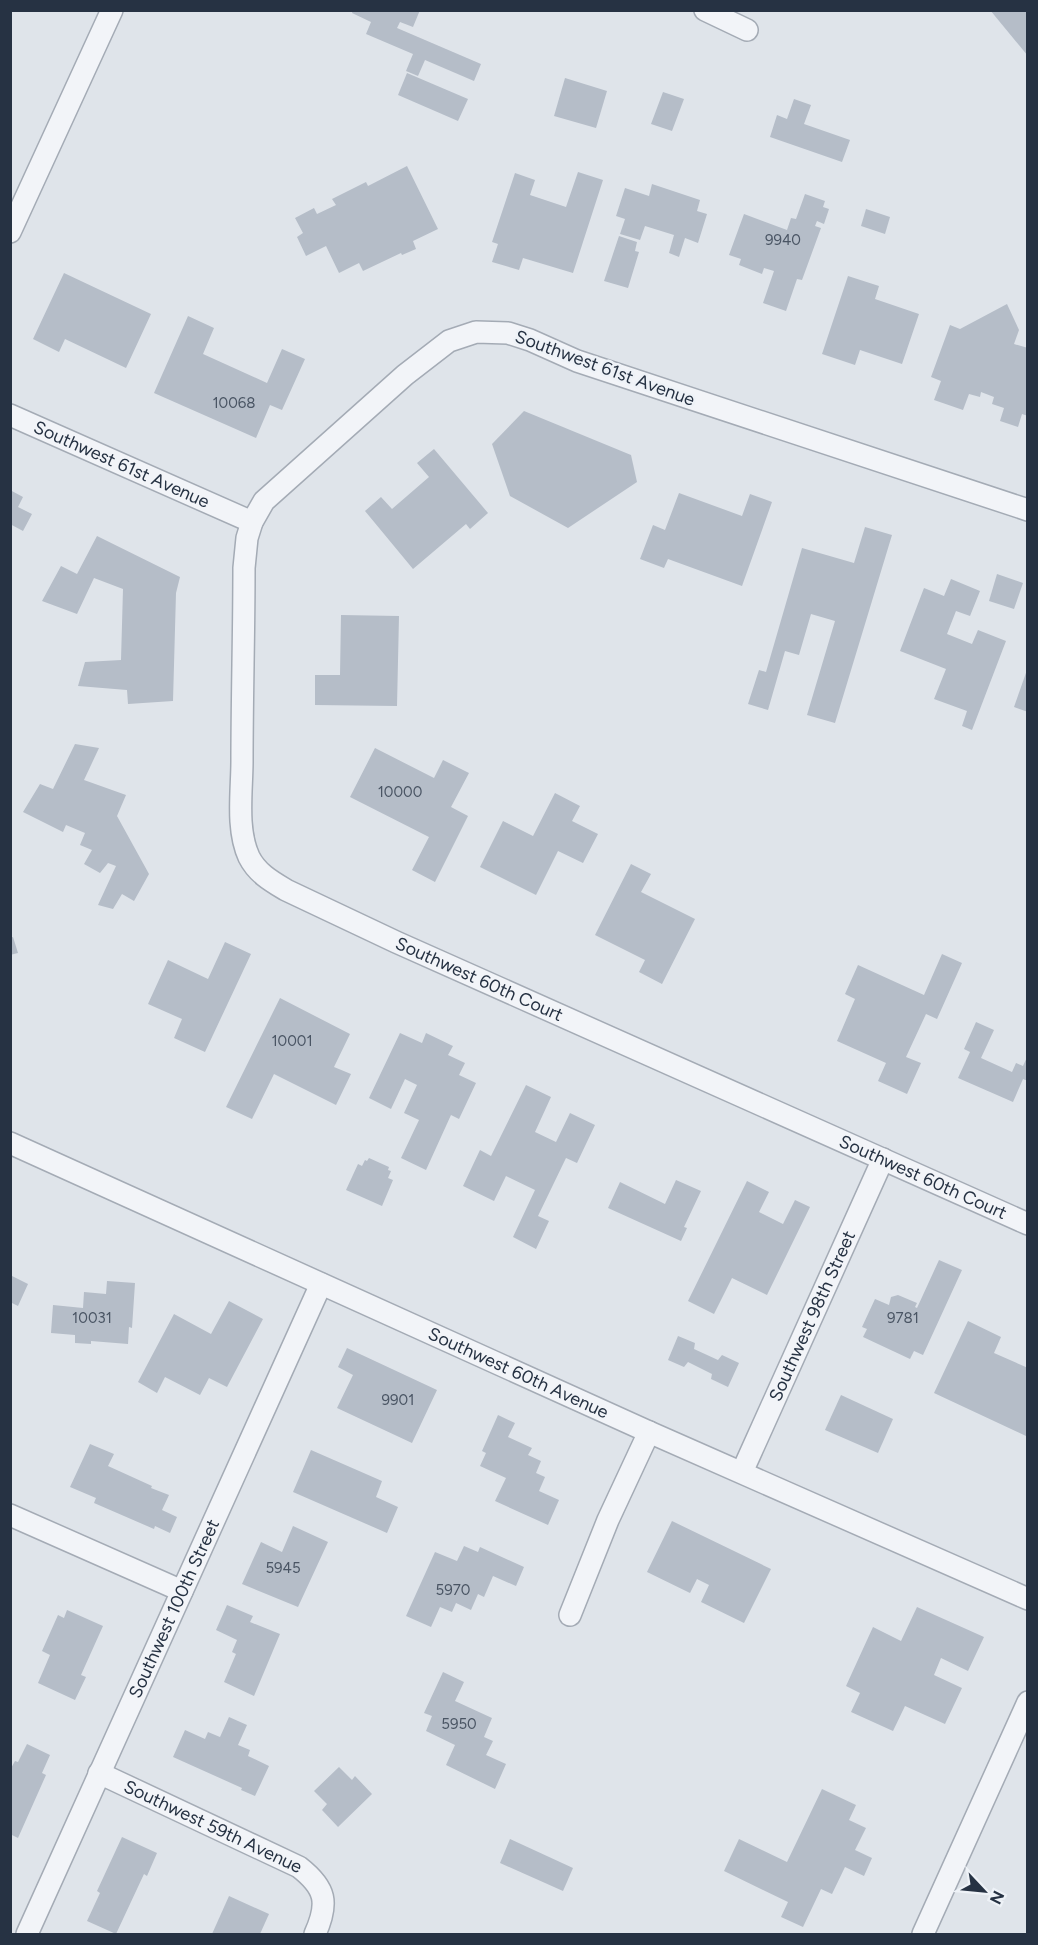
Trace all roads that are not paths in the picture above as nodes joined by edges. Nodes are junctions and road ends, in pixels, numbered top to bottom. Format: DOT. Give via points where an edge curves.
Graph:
graph roads {
  1 [pos="112,10"];
  2 [pos="705,10"];
  3 [pos="747,30"];
  4 [pos="10,232"];
  5 [pos="10,415"];
  6 [pos="1028,510"];
  7 [pos="252,522"];
  8 [pos="10,1143"];
  9 [pos="883,1159"];
  10 [pos="1028,1224"];
  11 [pos="321,1284"];
  12 [pos="649,1432"];
  13 [pos="742,1472"];
  14 [pos="10,1515"];
  15 [pos="182,1591"];
  16 [pos="1028,1599"];
  17 [pos="570,1615"];
  18 [pos="1028,1702"];
  19 [pos="99,1773"];
  20 [pos="27,1935"];
  21 [pos="315,1935"];
  22 [pos="923,1935"];
  1 -- 4 [label="street"];
  2 -- 3 [label="street"];
  5 -- 7 [label="street, Southwest 61st Avenue"];
  6 -- 7 [label="street, Southwest 61st Avenue" via="577,361 530,340 483,331 449,341 405,375 271,494"];
  7 -- 9 [label="street, Southwest 60th Court" via="244,568 242,823 249,856 257,869 316,906"];
  8 -- 11 [label="street, Southwest 60th Avenue"];
  9 -- 10 [label="street, Southwest 60th Court"];
  9 -- 13 [label="street, Southwest 98th Street"];
  11 -- 12 [label="street, Southwest 60th Avenue"];
  11 -- 15 [label="street, Southwest 100th Street"];
  12 -- 13 [label="street, Southwest 60th Avenue"];
  12 -- 17 [label="street"];
  13 -- 16 [label="street, Southwest 60th Avenue"];
  14 -- 15 [label="street"];
  15 -- 19 [label="street, Southwest 100th Street"];
  18 -- 22 [label="street"];
  19 -- 20 [label="street, Southwest 100th Street"];
  19 -- 21 [label="street, Southwest 59th Avenue" via="308,1874 320,1887 324,1907"];
}
